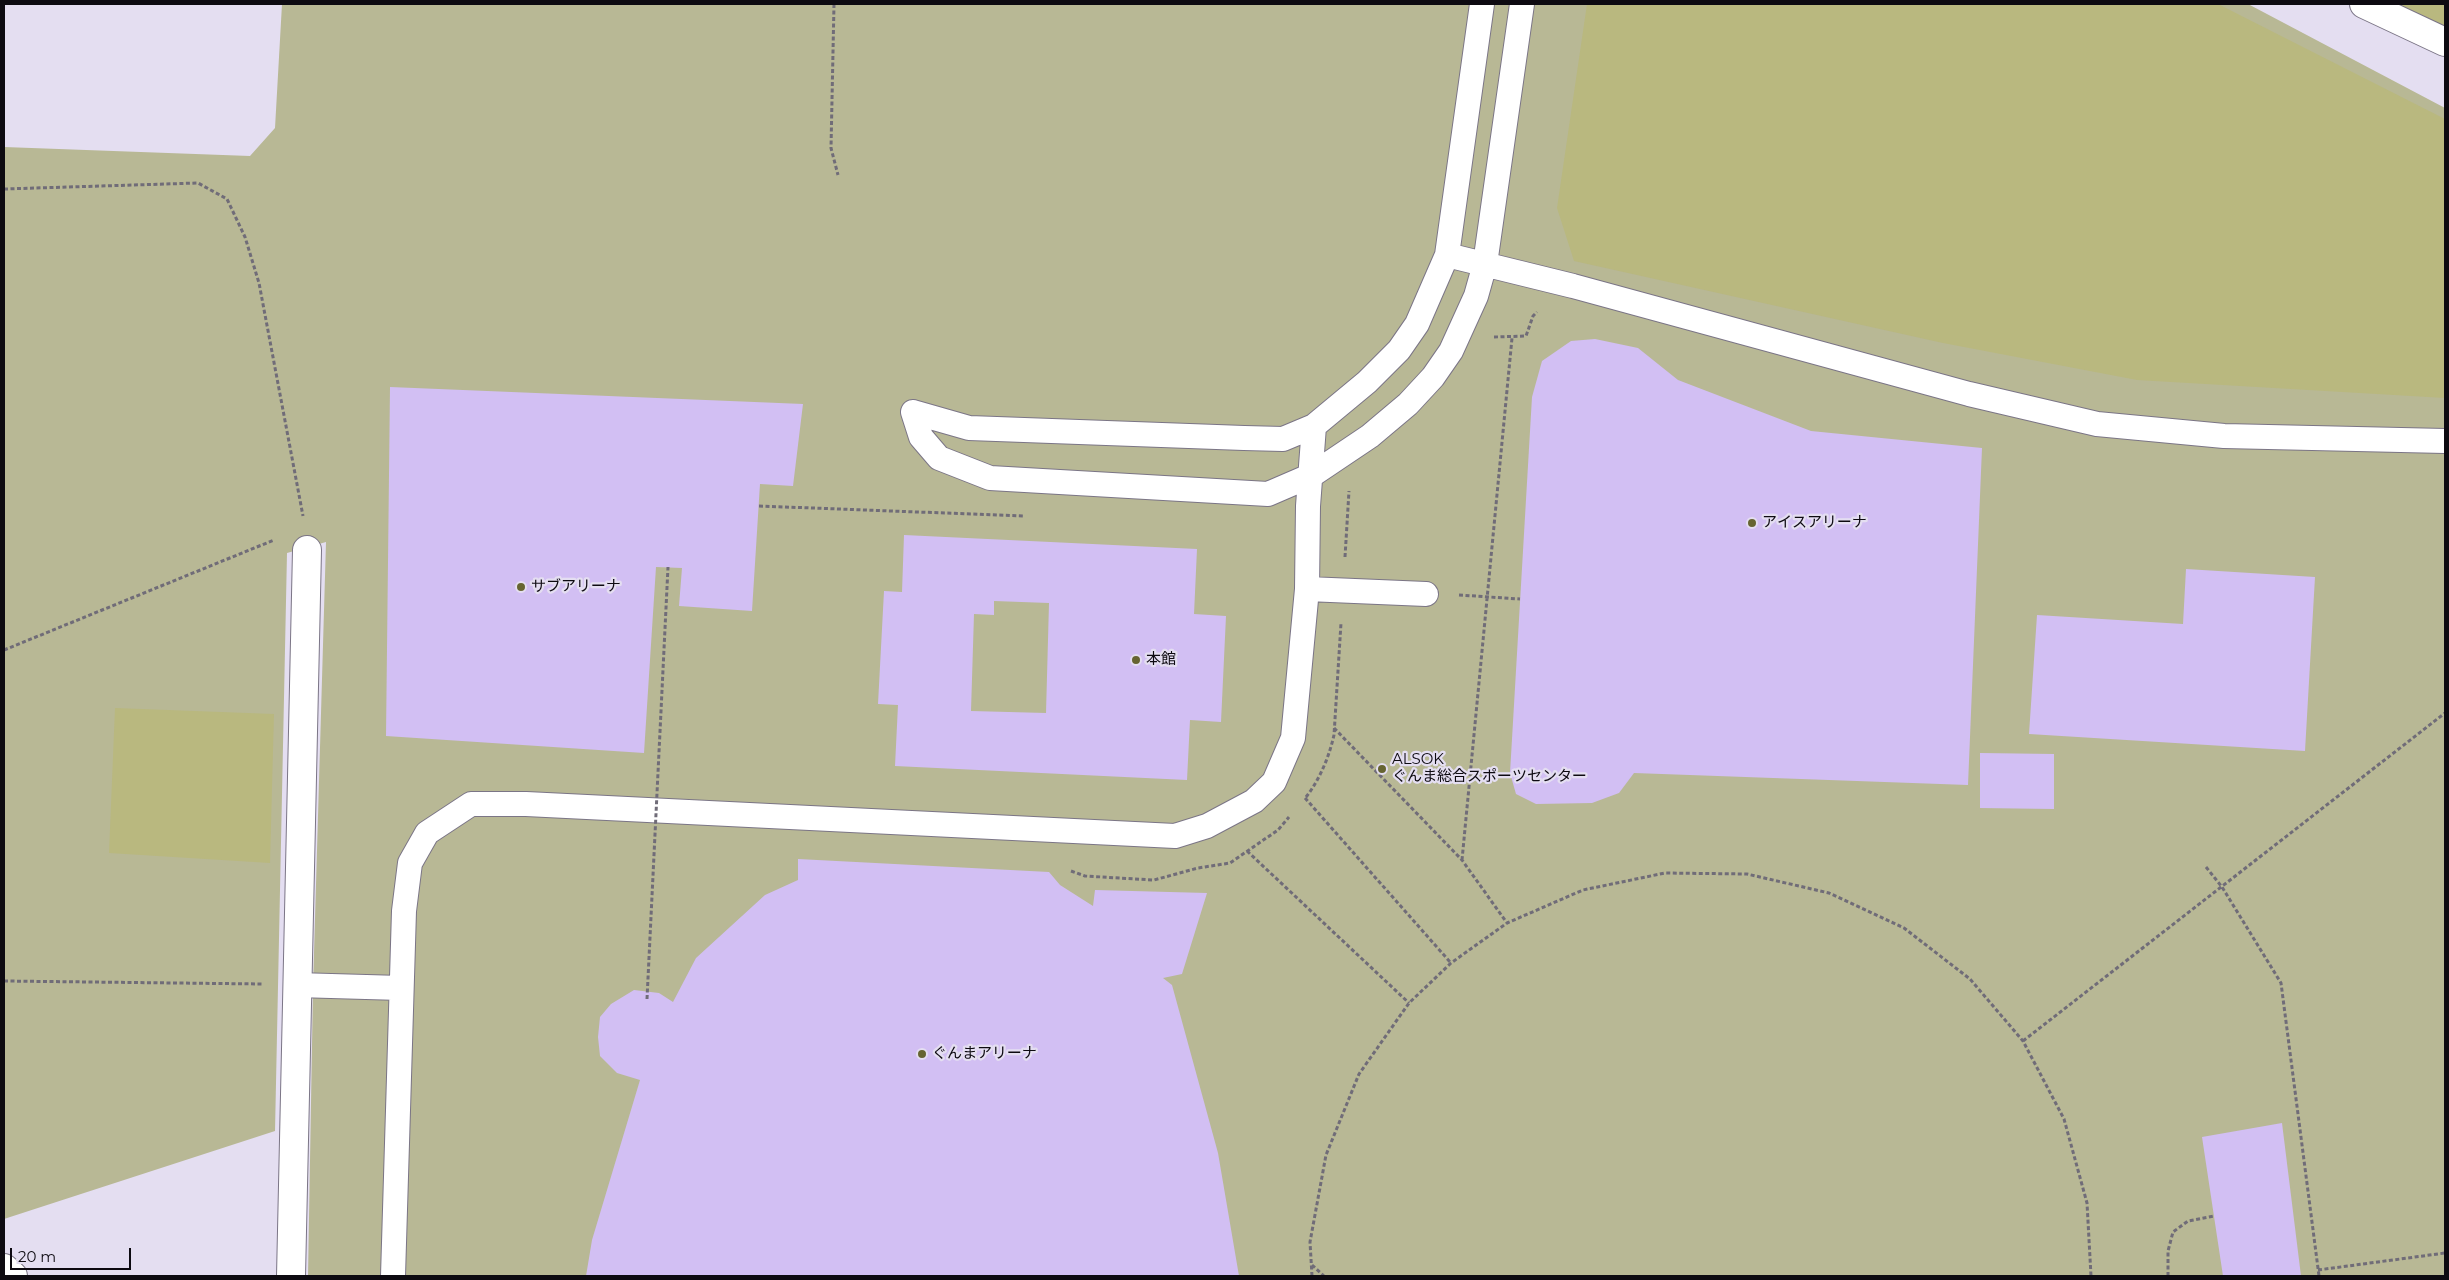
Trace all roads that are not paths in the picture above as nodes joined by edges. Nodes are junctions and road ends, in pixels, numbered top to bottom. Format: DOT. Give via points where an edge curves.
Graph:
graph roads {
  1 [pos="1482,4"];
  2 [pos="1522,4"];
  3 [pos="2364,4"];
  4 [pos="2445,42"];
  5 [pos="1446,255"];
  6 [pos="1485,264"];
  7 [pos="1314,426"];
  8 [pos="2445,441"];
  9 [pos="1312,476"];
  10 [pos="306,541"];
  11 [pos="1307,589"];
  12 [pos="1426,594"];
  13 [pos="296,985"];
  14 [pos="401,988"];
  15 [pos="4,1268"];
  16 [pos="13,1276"];
  17 [pos="291,1276"];
  18 [pos="393,1276"];
  1 -- 5 [label="lane"];
  2 -- 6 [label="lane"];
  3 -- 4 [label="street"];
  5 -- 6 [label="lane"];
  5 -- 7 [label="lane" via="1417,324 1399,350 1367,382"];
  6 -- 8 [label="lane" via="1969,394 2097,424 2224,436"];
  6 -- 9 [label="lane" via="1464,324 1433,378 1370,436"];
  7 -- 9 [label="lane"];
  7 -- 9 [label="lane" via="1283,439 1194,436 969,428 913,412 921,437 939,458 990,478 1268,494"];
  9 -- 11 [label="lane" via="1308,506"];
  10 -- 13 [label="street"];
  11 -- 12 [label="lane"];
  11 -- 14 [label="lane" via="1293,738 1286,756 1274,782 1254,801 1206,826 1175,836 471,804 427,833 410,863"];
  13 -- 14 [label="lane"];
  13 -- 17 [label="street"];
  14 -- 18 [label="lane"];
  15 -- 16 [label="street"];
}
